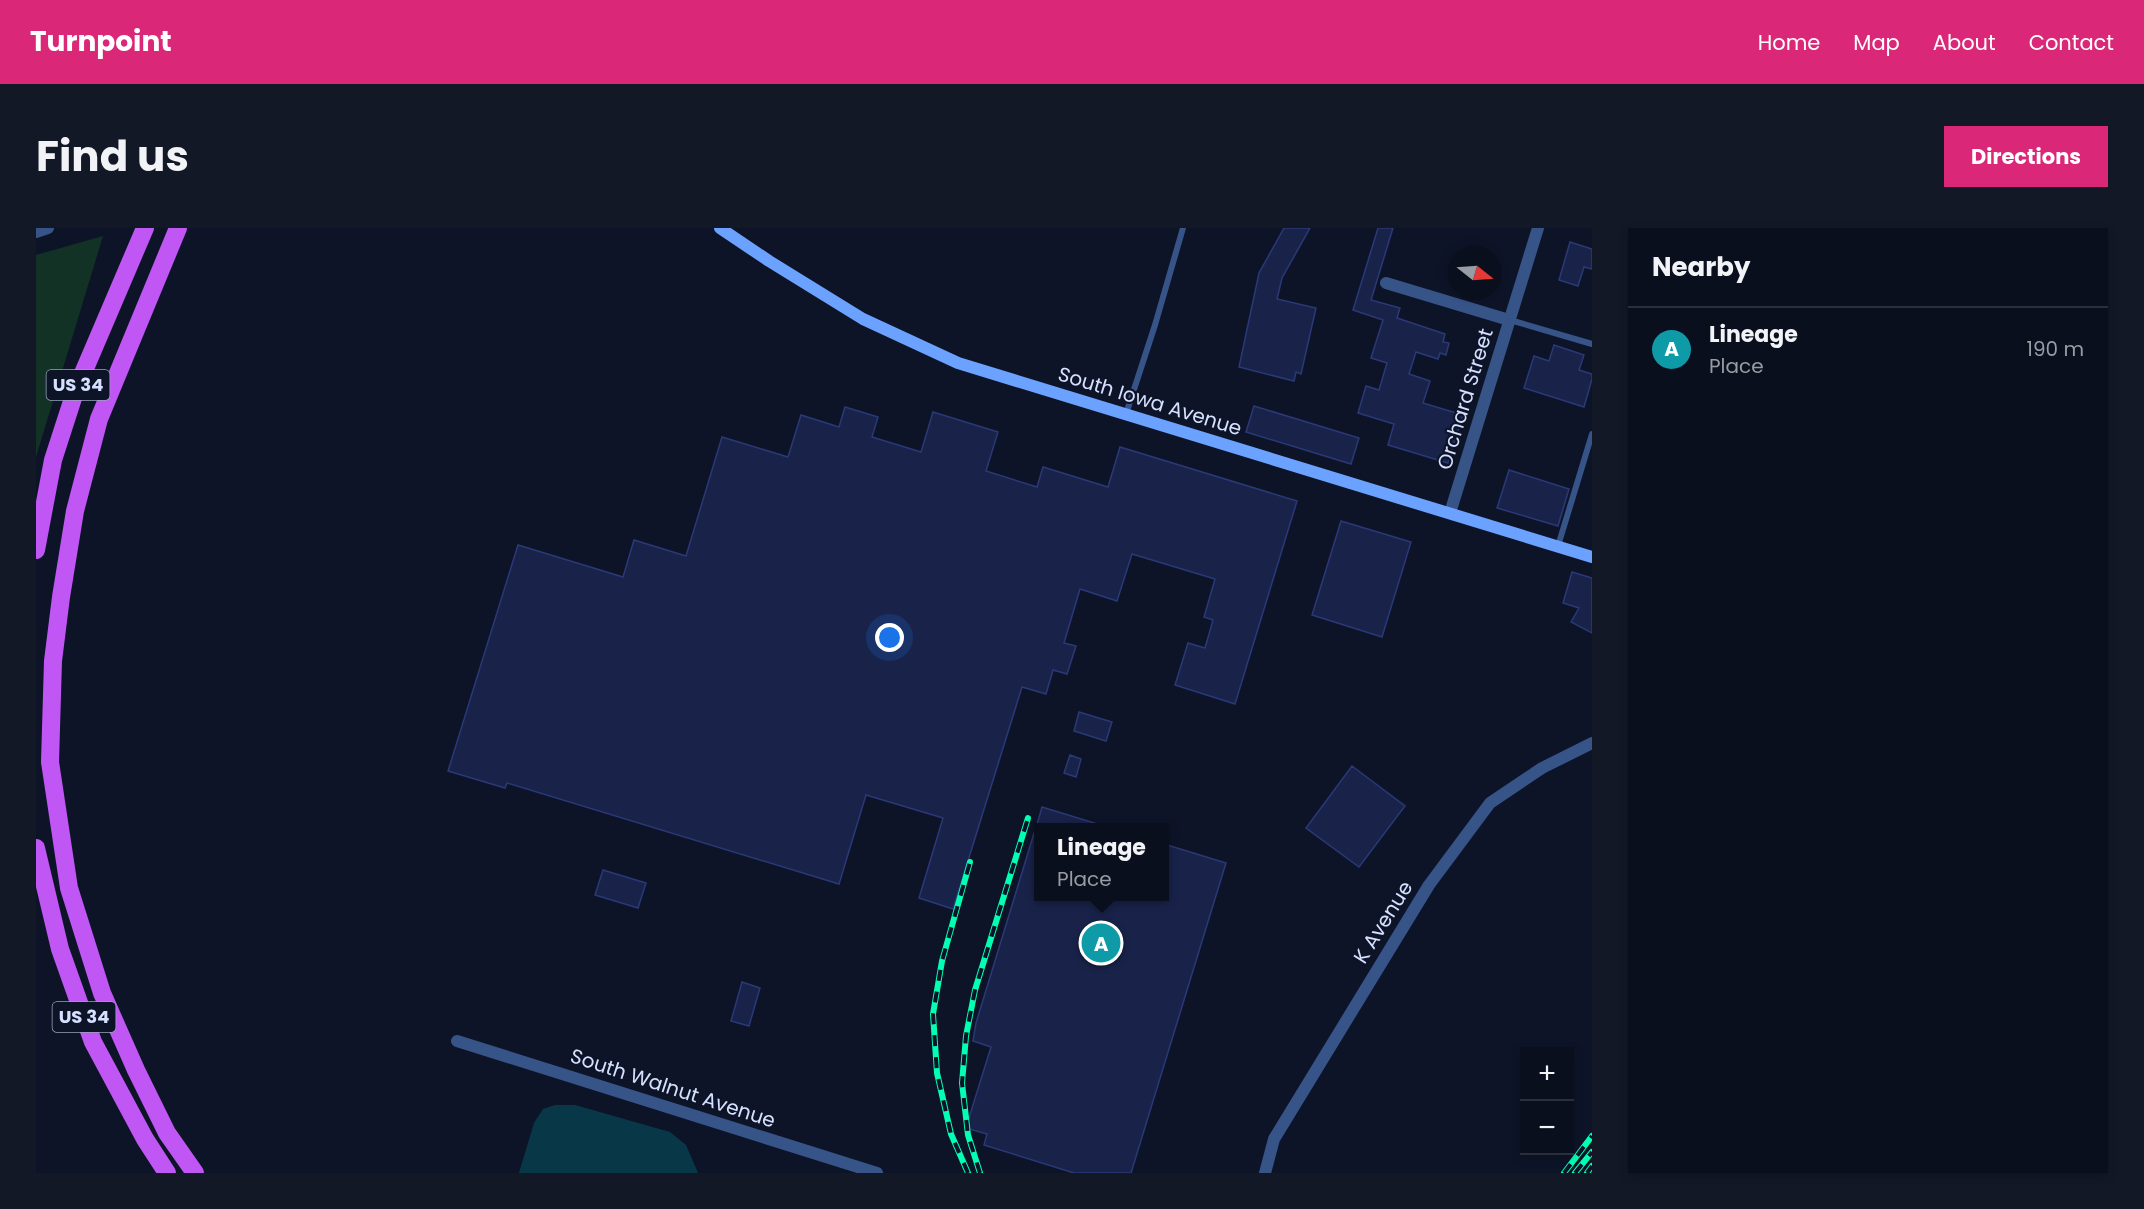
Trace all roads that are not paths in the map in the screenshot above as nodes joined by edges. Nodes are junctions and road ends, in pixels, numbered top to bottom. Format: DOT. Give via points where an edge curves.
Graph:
graph roads {
  1 [pos="48,228"];
  2 [pos="145,228"];
  3 [pos="178,228"];
  4 [pos="720,228"];
  5 [pos="1183,228"];
  6 [pos="1538,228"];
  7 [pos="36,232"];
  8 [pos="1386,283"];
  9 [pos="1509,320"];
  10 [pos="1592,344"];
  11 [pos="1126,414"];
  12 [pos="1592,434"];
  13 [pos="1450,513"];
  14 [pos="1558,546"];
  15 [pos="36,550"];
  16 [pos="1592,557"];
  17 [pos="1592,743"];
  18 [pos="36,848"];
  19 [pos="457,1041"];
  20 [pos="167,1173"];
  21 [pos="195,1173"];
  22 [pos="877,1173"];
  23 [pos="1265,1173"];
  1 -- 7 [label="street"];
  2 -- 15 [label="highway, US 34" via="75,392 53,460"];
  3 -- 21 [label="highway, US 34" via="99,419 75,511 53,661 50,762 69,888 102,993 167,1133"];
  4 -- 11 [label="main road, South Iowa Avenue" via="823,295 902,338 958,363"];
  5 -- 11 [label="lane"];
  6 -- 9 [label="street, Orchard Street"];
  8 -- 9 [label="street"];
  9 -- 10 [label="lane"];
  9 -- 13 [label="street, Orchard Street"];
  11 -- 13 [label="main road, South Iowa Avenue"];
  12 -- 14 [label="lane"];
  13 -- 14 [label="main road, South Iowa Avenue"];
  14 -- 16 [label="main road, South Iowa Avenue"];
  17 -- 23 [label="street, K Avenue" via="1542,768 1490,803 1429,885 1274,1139"];
  18 -- 20 [label="highway, US 34" via="60,949 93,1042"];
  19 -- 22 [label="street, South Walnut Avenue"];
}
